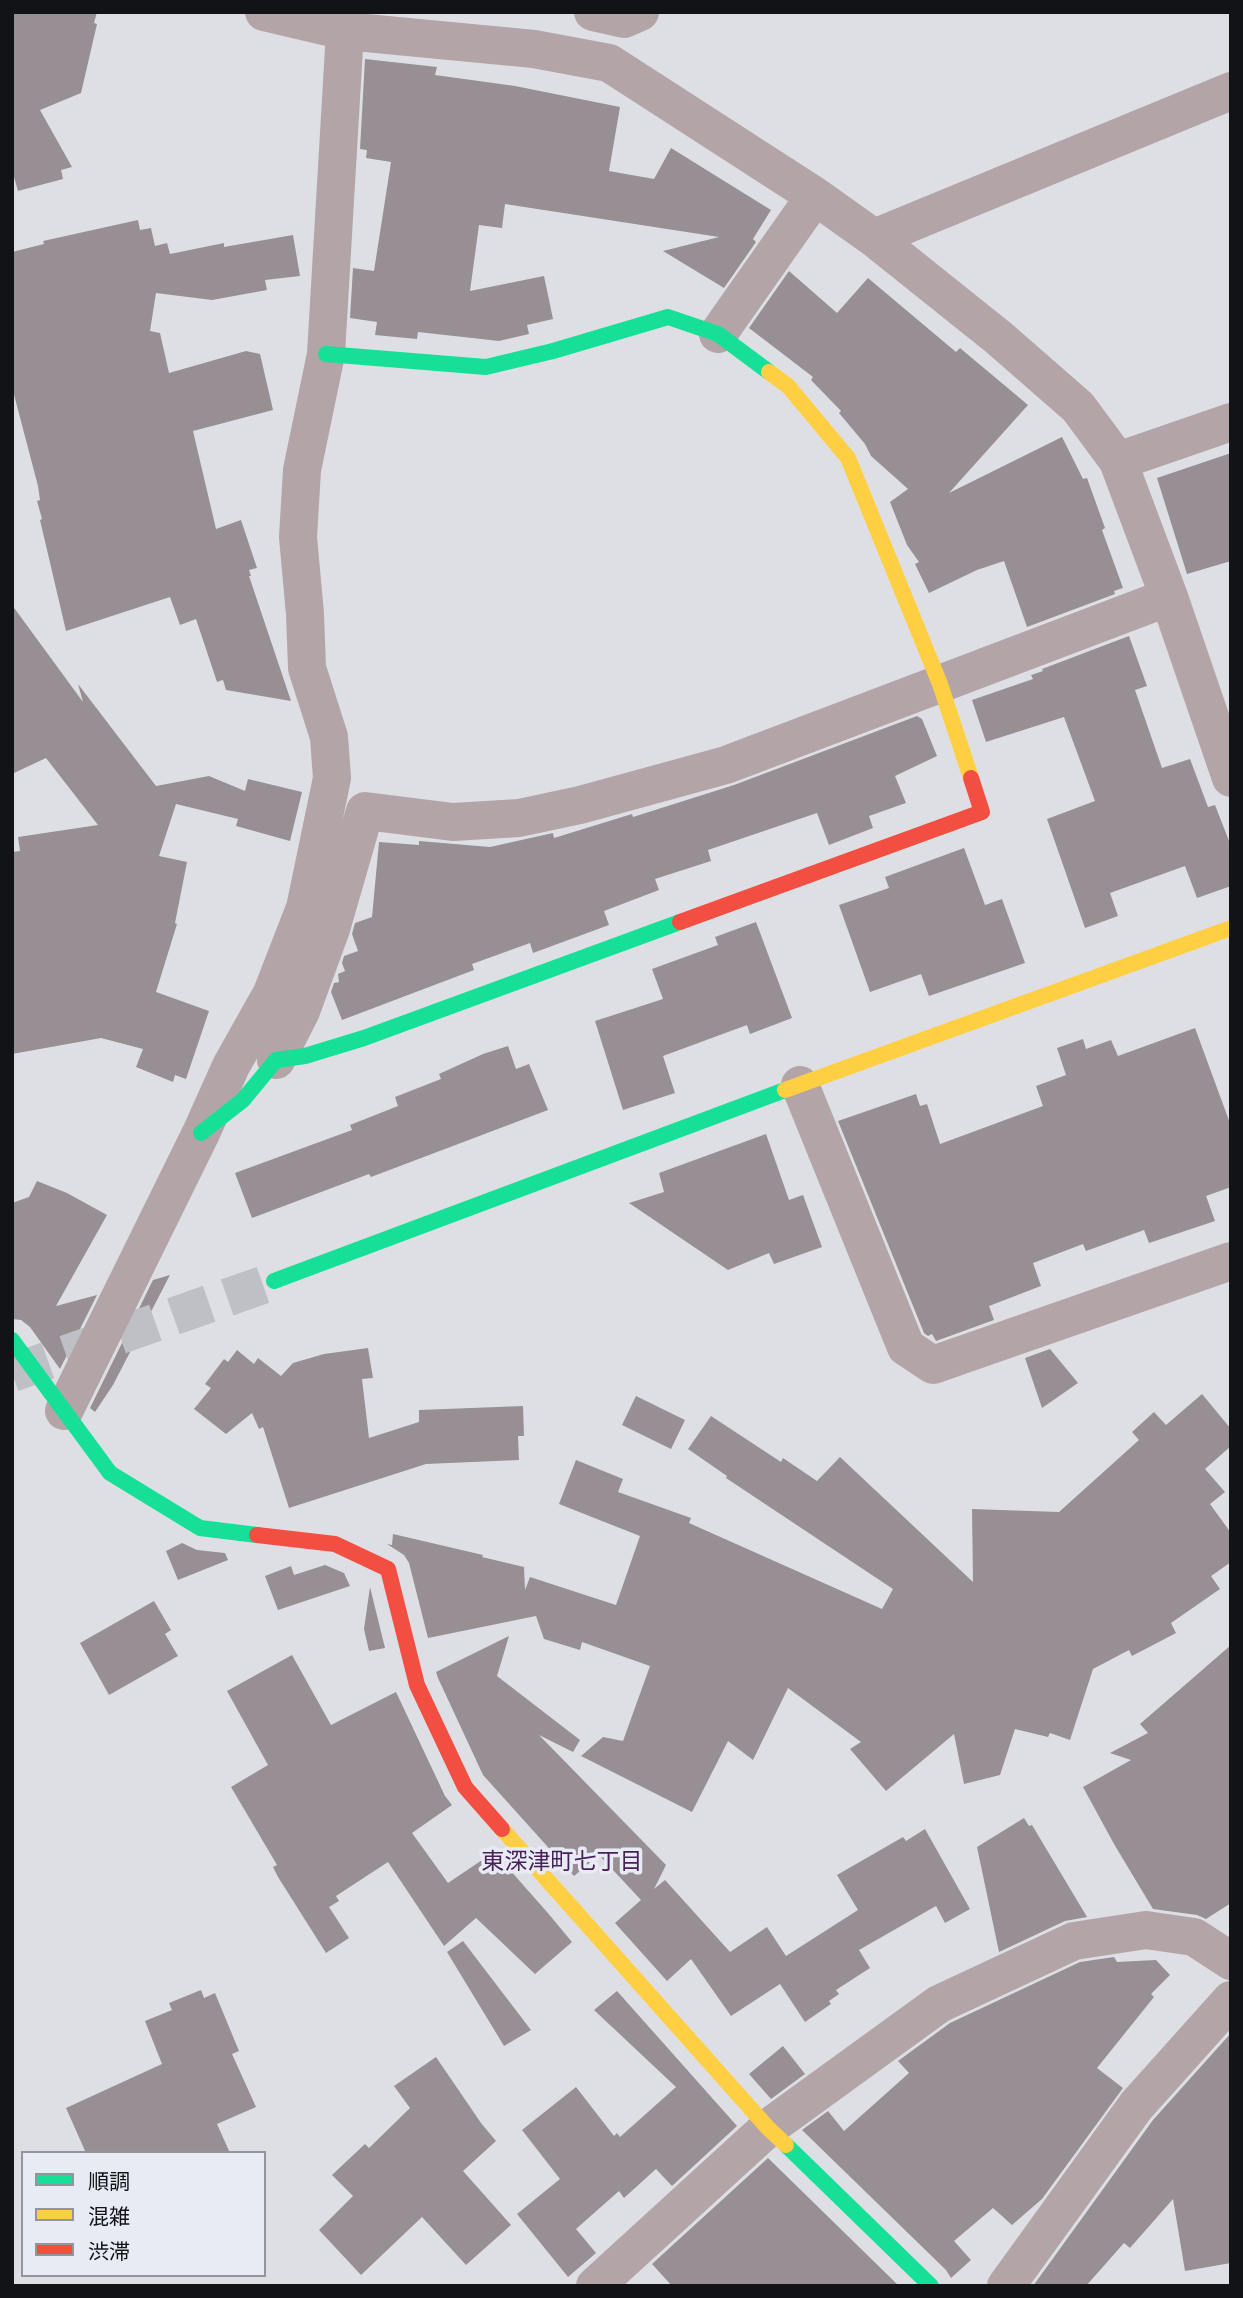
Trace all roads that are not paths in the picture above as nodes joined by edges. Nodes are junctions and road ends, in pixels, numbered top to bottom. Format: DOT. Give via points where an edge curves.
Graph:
graph roads {
  1 [pos="264,12"];
  2 [pos="570,12"];
  3 [pos="593,12"];
  4 [pos="640,12"];
  5 [pos="345,31"];
  6 [pos="562,54"];
  7 [pos="1231,90"];
  8 [pos="815,196"];
  9 [pos="874,237"];
  10 [pos="718,334"];
  11 [pos="326,354"];
  12 [pos="1231,422"];
  13 [pos="1118,461"];
  14 [pos="1169,597"];
  15 [pos="940,684"];
  16 [pos="1231,778"];
  17 [pos="1231,928"];
  18 [pos="276,1060"];
  19 [pos="800,1085"];
  20 [pos="201,1133"];
  21 [pos="1231,1261"];
  22 [pos="274,1281"];
  23 [pos="12,1340"];
  24 [pos="64,1412"];
  25 [pos="1231,1961"];
  26 [pos="1231,2000"];
  27 [pos="768,2128"];
  28 [pos="595,2286"];
  29 [pos="931,2286"];
  30 [pos="1006,2286"];
  1 -- 5 [label="street"];
  2 -- 6 [label="street"];
  3 -- 4 [label="street" via="624,19"];
  5 -- 6 [label="street"];
  5 -- 11 [label="street"];
  6 -- 8 [label="street" via="609,63"];
  7 -- 9 [label="street"];
  8 -- 9 [label="street"];
  8 -- 10 [label="street"];
  9 -- 13 [label="street" via="1078,407"];
  10 -- 11 [label="street" via="668,317 486,367"];
  10 -- 15 [label="street" via="788,386 848,458"];
  11 -- 20 [label="street" via="302,470 298,537 307,668 329,737 332,778 305,908 272,993 231,1066"];
  12 -- 13 [label="street"];
  13 -- 14 [label="street"];
  14 -- 15 [label="street"];
  14 -- 16 [label="street"];
  15 -- 18 [label="street" via="726,765 580,805 519,818 453,822 365,811 331,929 301,1011"];
  15 -- 18 [label="street" via="982,812 364,1038"];
  17 -- 19 [label="street"];
  18 -- 20 [label="street" via="243,1100"];
  19 -- 21 [label="street" via="906,1347 933,1365"];
  19 -- 22 [label="street"];
  20 -- 24 [label="street"];
  23 -- 24 [label="street"];
  24 -- 27 [label="street" via="110,1473 200,1528 335,1544 388,1569 417,1685 465,1787"];
  25 -- 27 [label="street" via="1194,1937 1146,1930 1074,1941 939,2004"];
  26 -- 30 [label="street" via="1136,2106"];
  27 -- 28 [label="street"];
  27 -- 29 [label="street"];
}
